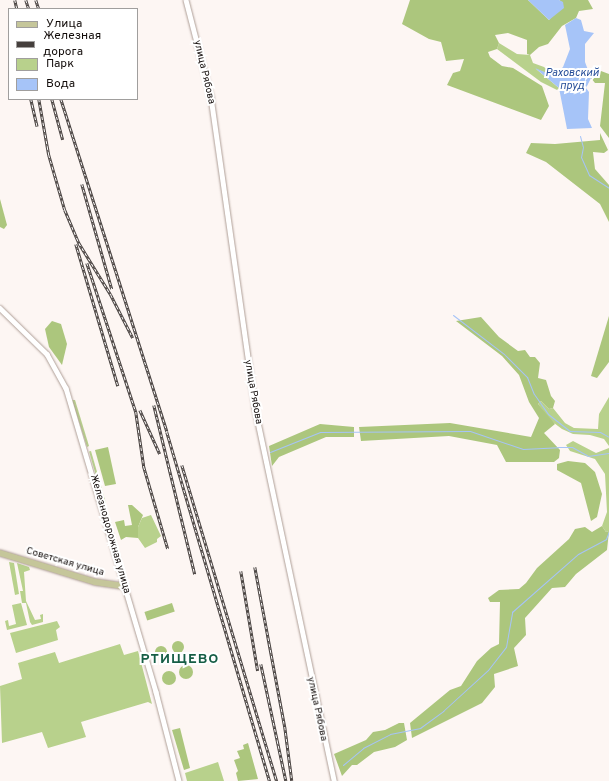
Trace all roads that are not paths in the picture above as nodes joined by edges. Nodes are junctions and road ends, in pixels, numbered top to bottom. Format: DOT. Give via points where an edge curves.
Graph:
graph roads {
  1 [pos="186,0"];
  2 [pos="0,308"];
  3 [pos="0,553"];
  4 [pos="125,586"];
  5 [pos="179,781"];
  6 [pos="334,781"];
  1 -- 6 [label="street, улица Рябова" via="211,97 255,408"];
  2 -- 4 [label="street, Железнодорожная улица" via="47,354 66,388"];
  3 -- 4 [label="main road, Советская улица" via="95,582"];
  4 -- 5 [label="street, Железнодорожная улица"];
}
